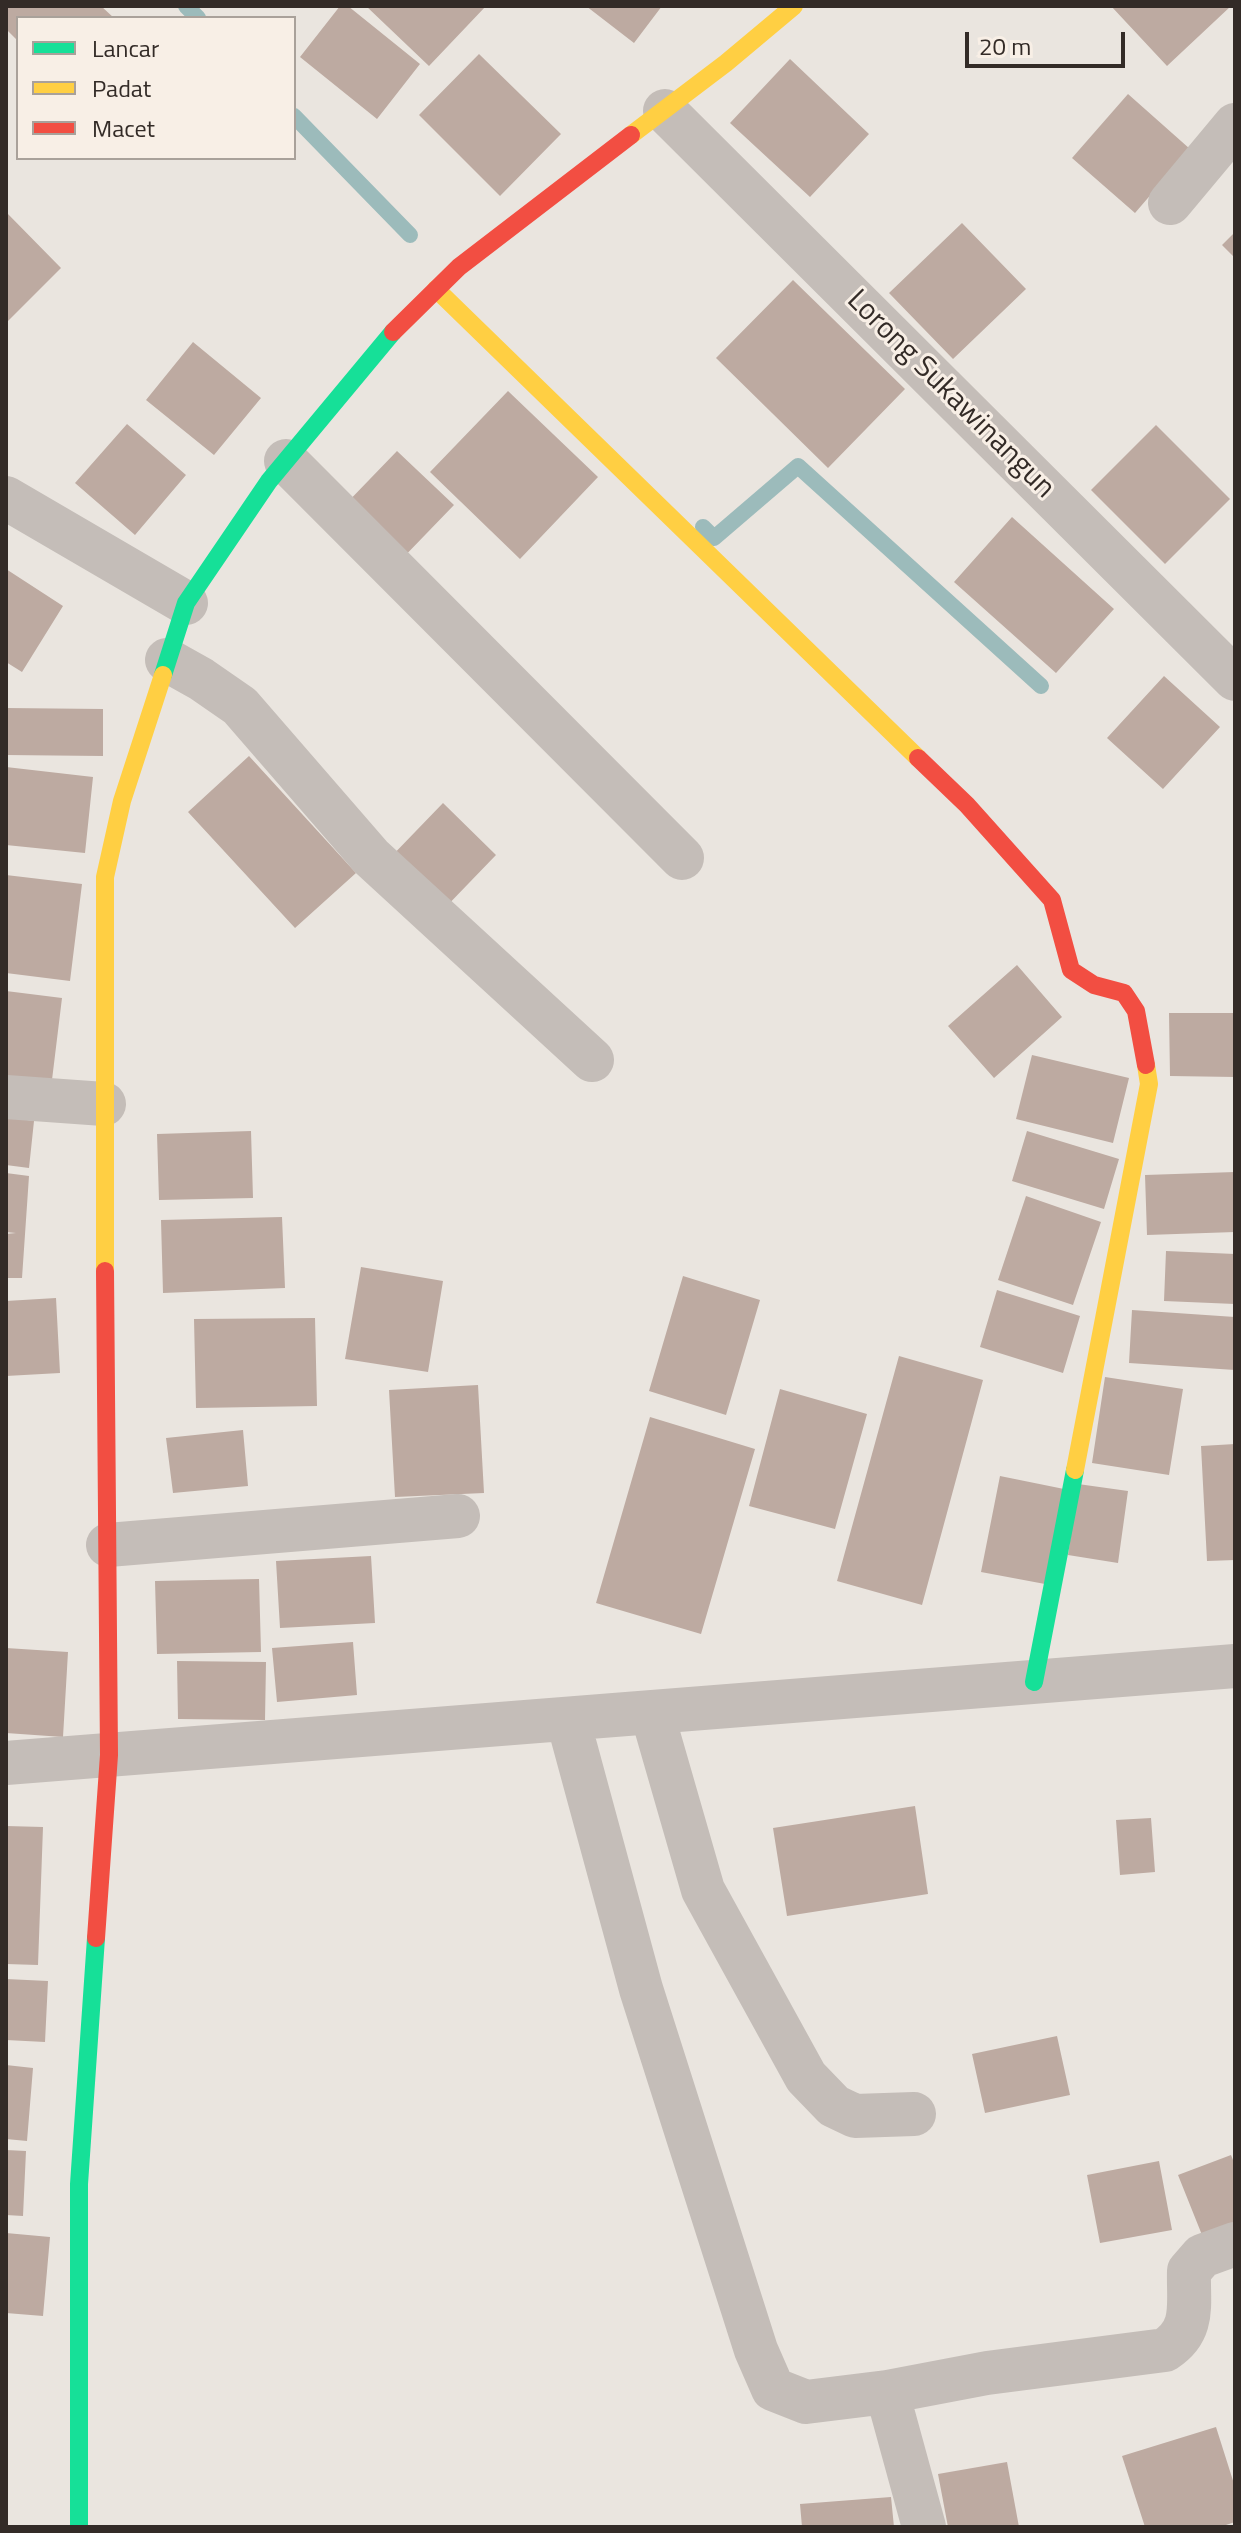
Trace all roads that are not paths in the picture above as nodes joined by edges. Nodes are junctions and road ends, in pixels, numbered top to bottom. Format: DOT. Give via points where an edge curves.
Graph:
graph roads {
  1 [pos="794,6"];
  2 [pos="665,111"];
  3 [pos="1235,125"];
  4 [pos="1170,203"];
  5 [pos="436,289"];
  6 [pos="286,461"];
  7 [pos="6,498"];
  8 [pos="186,603"];
  9 [pos="167,660"];
  10 [pos="1235,679"];
  11 [pos="682,858"];
  12 [pos="592,1060"];
  13 [pos="6,1097"];
  14 [pos="104,1104"];
  15 [pos="458,1516"];
  16 [pos="108,1545"];
  17 [pos="1235,1666"];
  18 [pos="1034,1682"];
  19 [pos="652,1713"];
  20 [pos="568,1720"];
  21 [pos="109,1755"];
  22 [pos="6,1763"];
  23 [pos="914,2114"];
  24 [pos="1235,2244"];
  25 [pos="887,2392"];
  26 [pos="79,2527"];
  27 [pos="924,2527"];
  1 -- 2 [label="street"];
  2 -- 5 [label="street"];
  2 -- 10 [label="street, Lorong Sukawinangun"];
  3 -- 4 [label="street"];
  5 -- 6 [label="street" via="386,339"];
  5 -- 18 [label="street" via="967,805 1052,900 1071,970 1094,985 1124,993 1136,1011 1149,1084"];
  6 -- 8 [label="street"];
  6 -- 11 [label="street"];
  7 -- 8 [label="street"];
  8 -- 9 [label="street"];
  9 -- 12 [label="street" via="240,706 371,857"];
  9 -- 14 [label="street" via="122,801 105,877"];
  13 -- 14 [label="street"];
  14 -- 16 [label="street"];
  15 -- 16 [label="street"];
  16 -- 21 [label="street"];
  17 -- 18 [label="street"];
  18 -- 19 [label="street"];
  19 -- 20 [label="street"];
  19 -- 23 [label="street" via="703,1890 806,2077 834,2106 855,2116"];
  20 -- 21 [label="street"];
  20 -- 25 [label="street" via="641,1989 773,2389 806,2402"];
  21 -- 22 [label="street"];
  21 -- 26 [label="street" via="79,2184"];
  24 -- 25 [label="street" via="1202,2256 1189,2271 1188,2324 1180,2341 1165,2350"];
  25 -- 27 [label="street"];
}
